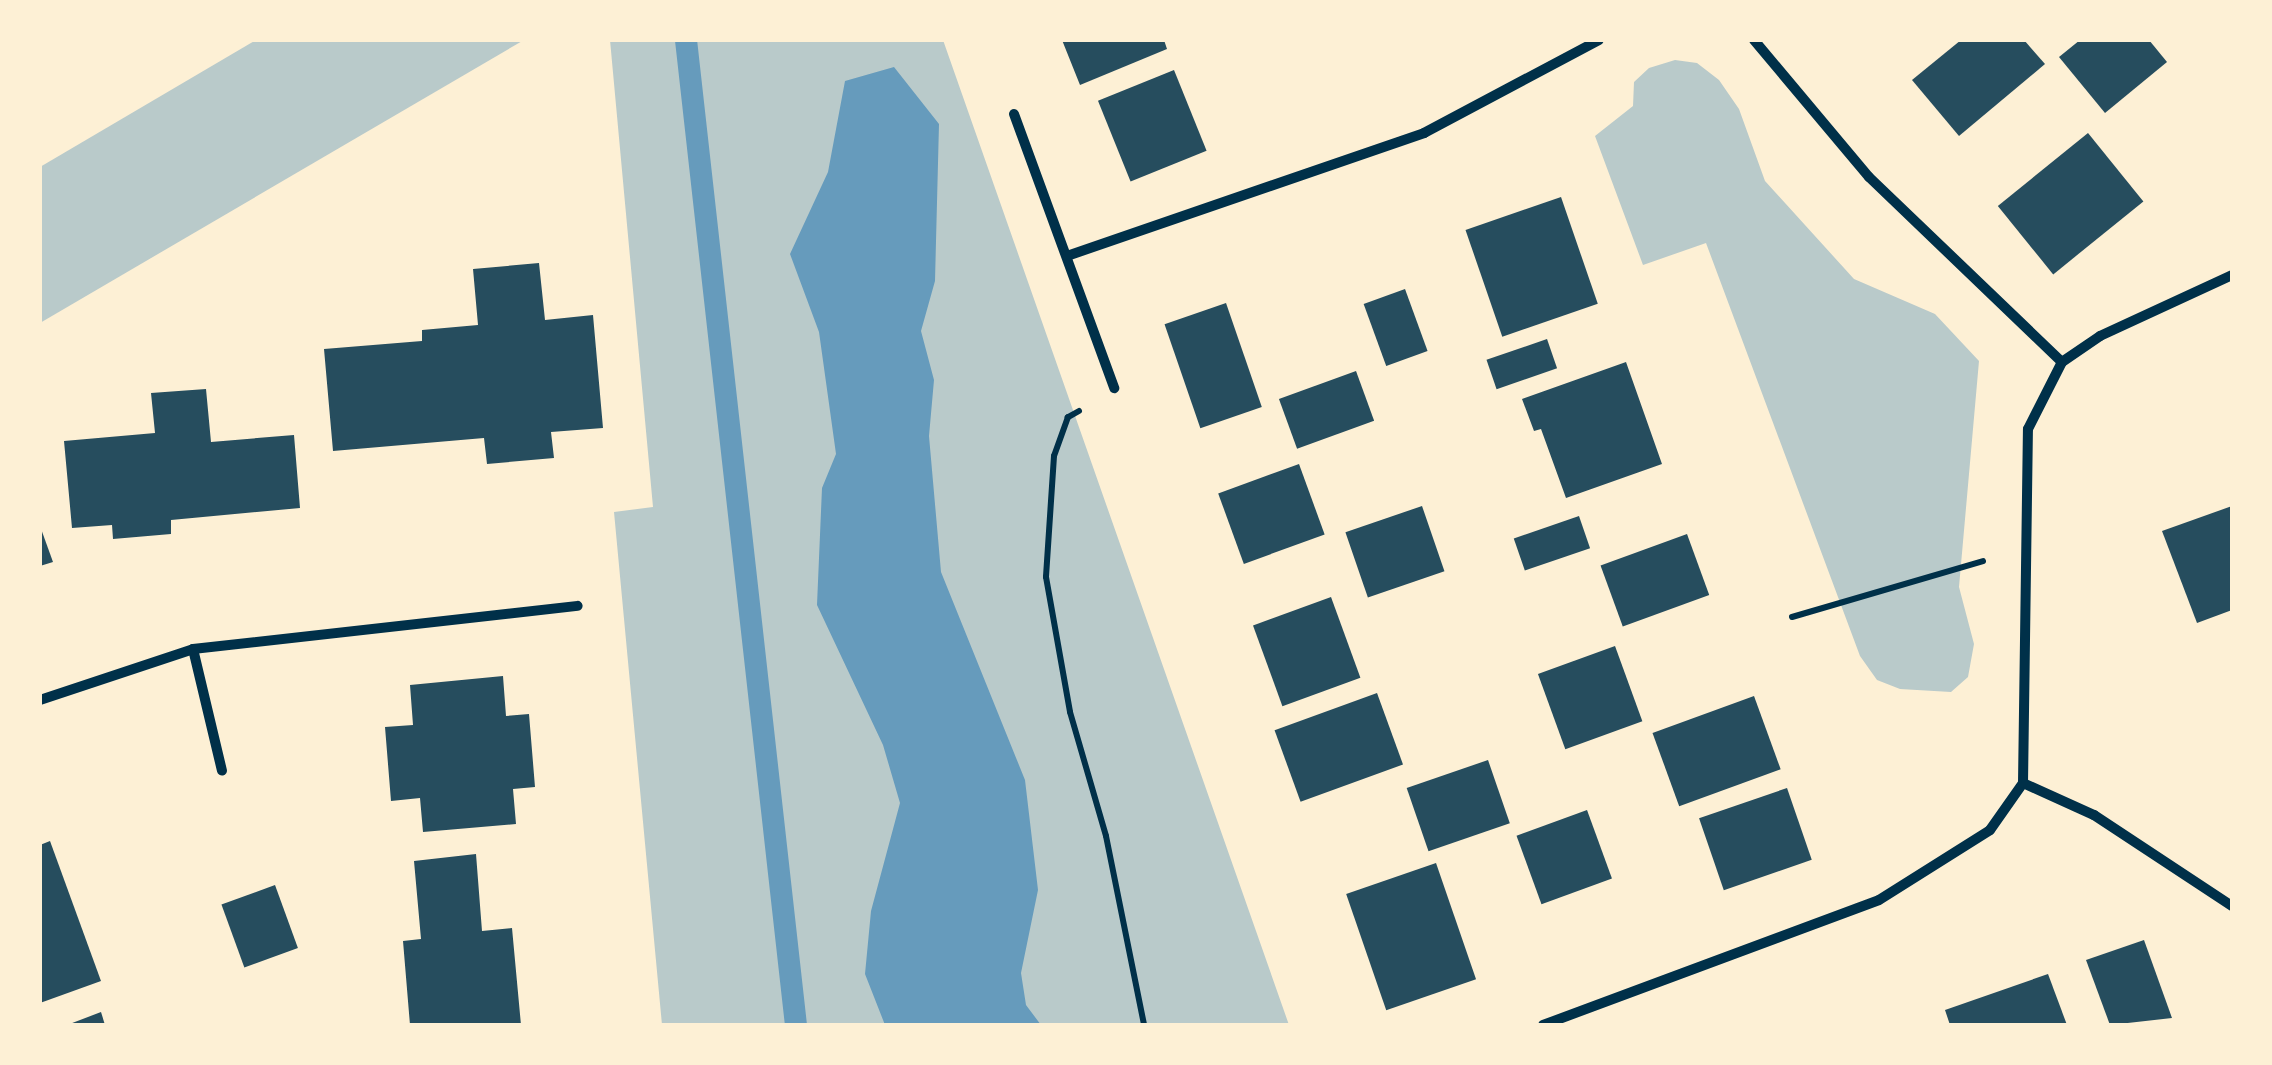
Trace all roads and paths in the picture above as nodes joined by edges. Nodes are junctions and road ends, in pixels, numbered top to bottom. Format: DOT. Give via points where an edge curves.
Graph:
graph roads {
  1 [pos="1600,40"];
  2 [pos="1754,40"];
  3 [pos="1014,114"];
  4 [pos="1067,256"];
  5 [pos="2232,275"];
  6 [pos="2062,362"];
  7 [pos="1114,388"];
  8 [pos="2022,550"];
  9 [pos="578,606"];
  10 [pos="1792,617"];
  11 [pos="193,649"];
  12 [pos="40,700"];
  13 [pos="222,771"];
  14 [pos="2023,782"];
  15 [pos="2232,906"];
  16 [pos="1144,1025"];
  17 [pos="1542,1025"];
  1 -- 4 [label="street" via="1424,134"];
  2 -- 6 [label="street" via="1869,177"];
  3 -- 4 [label="street"];
  4 -- 7 [label="street"];
  5 -- 6 [label="street" via="2100,336"];
  6 -- 8 [label="street" via="2028,429"];
  7 -- 16 [label="path" via="1068,417 1054,456 1046,577 1070,712 1106,836"];
  8 -- 10 [label="path"];
  8 -- 14 [label="street" via="2028,706"];
  9 -- 11 [label="street"];
  11 -- 12 [label="street"];
  11 -- 13 [label="street"];
  14 -- 15 [label="street" via="2094,815"];
  14 -- 17 [label="street" via="1990,830 1879,900"];
}
